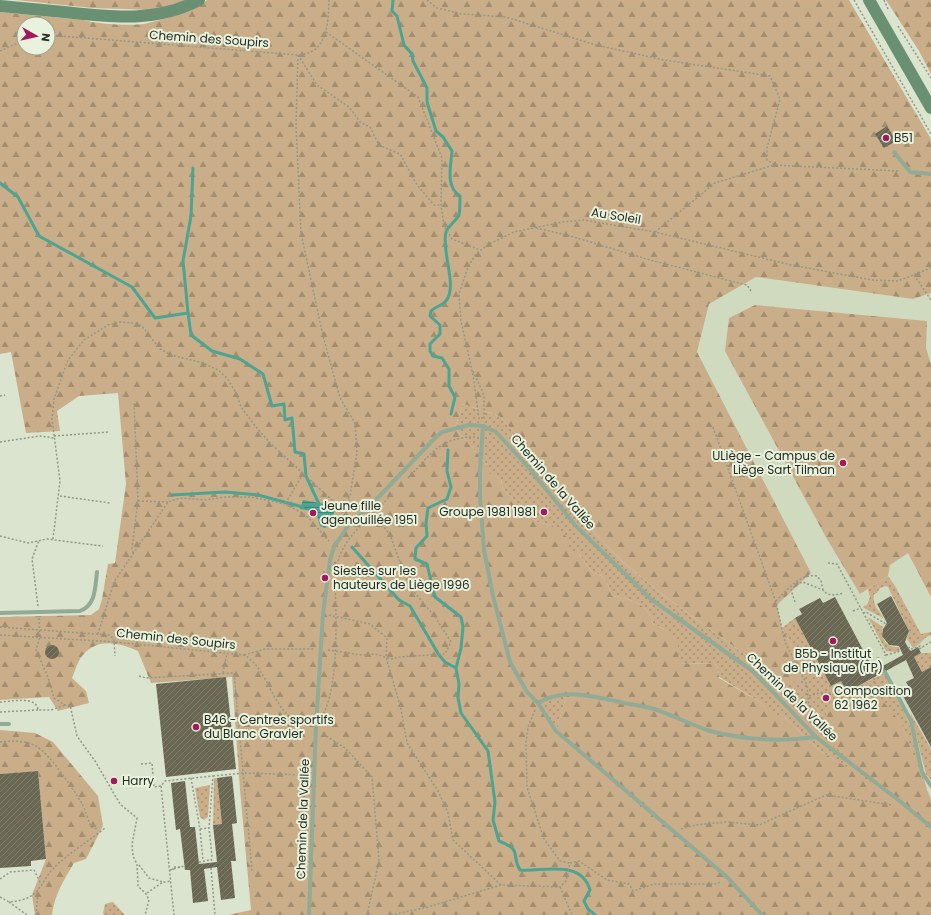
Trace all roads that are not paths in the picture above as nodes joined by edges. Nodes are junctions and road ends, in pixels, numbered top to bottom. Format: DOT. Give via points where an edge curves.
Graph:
graph roads {
  1 [pos="199,0"];
  2 [pos="869,0"];
  3 [pos="0,6"];
  4 [pos="931,108"];
  5 [pos="894,152"];
  6 [pos="931,174"];
  7 [pos="483,426"];
  8 [pos="98,572"];
  9 [pos="0,613"];
  10 [pos="878,659"];
  11 [pos="882,666"];
  12 [pos="885,672"];
  13 [pos="538,703"];
  14 [pos="0,724"];
  15 [pos="9,724"];
  16 [pos="816,737"];
  17 [pos="931,786"];
  18 [pos="931,827"];
  19 [pos="309,915"];
  20 [pos="762,915"];
  1 -- 3 [label="main road" via="154,16 131,17"];
  2 -- 4 [label="main road"];
  5 -- 6 [label="lane" via="910,172"];
  7 -- 13 [label="lane" via="480,470 481,522 493,596 510,662 527,692"];
  7 -- 16 [label="lane, Chemin de la Vallée" via="496,432 509,444 575,525 652,600 754,672"];
  7 -- 19 [label="lane, Chemin de la Vallée" via="469,425 442,432 350,523 334,547 323,614"];
  8 -- 9 [label="lane" via="93,600 85,609"];
  10 -- 11 [label="lane"];
  12 -- 17 [label="lane" via="911,721 922,772"];
  13 -- 16 [label="lane" via="547,698 567,694 593,696 653,709 709,730 741,737 772,740"];
  13 -- 20 [label="lane" via="556,731 727,877"];
  14 -- 15 [label="lane"];
  16 -- 18 [label="lane, Chemin de la Vallée"];
}
